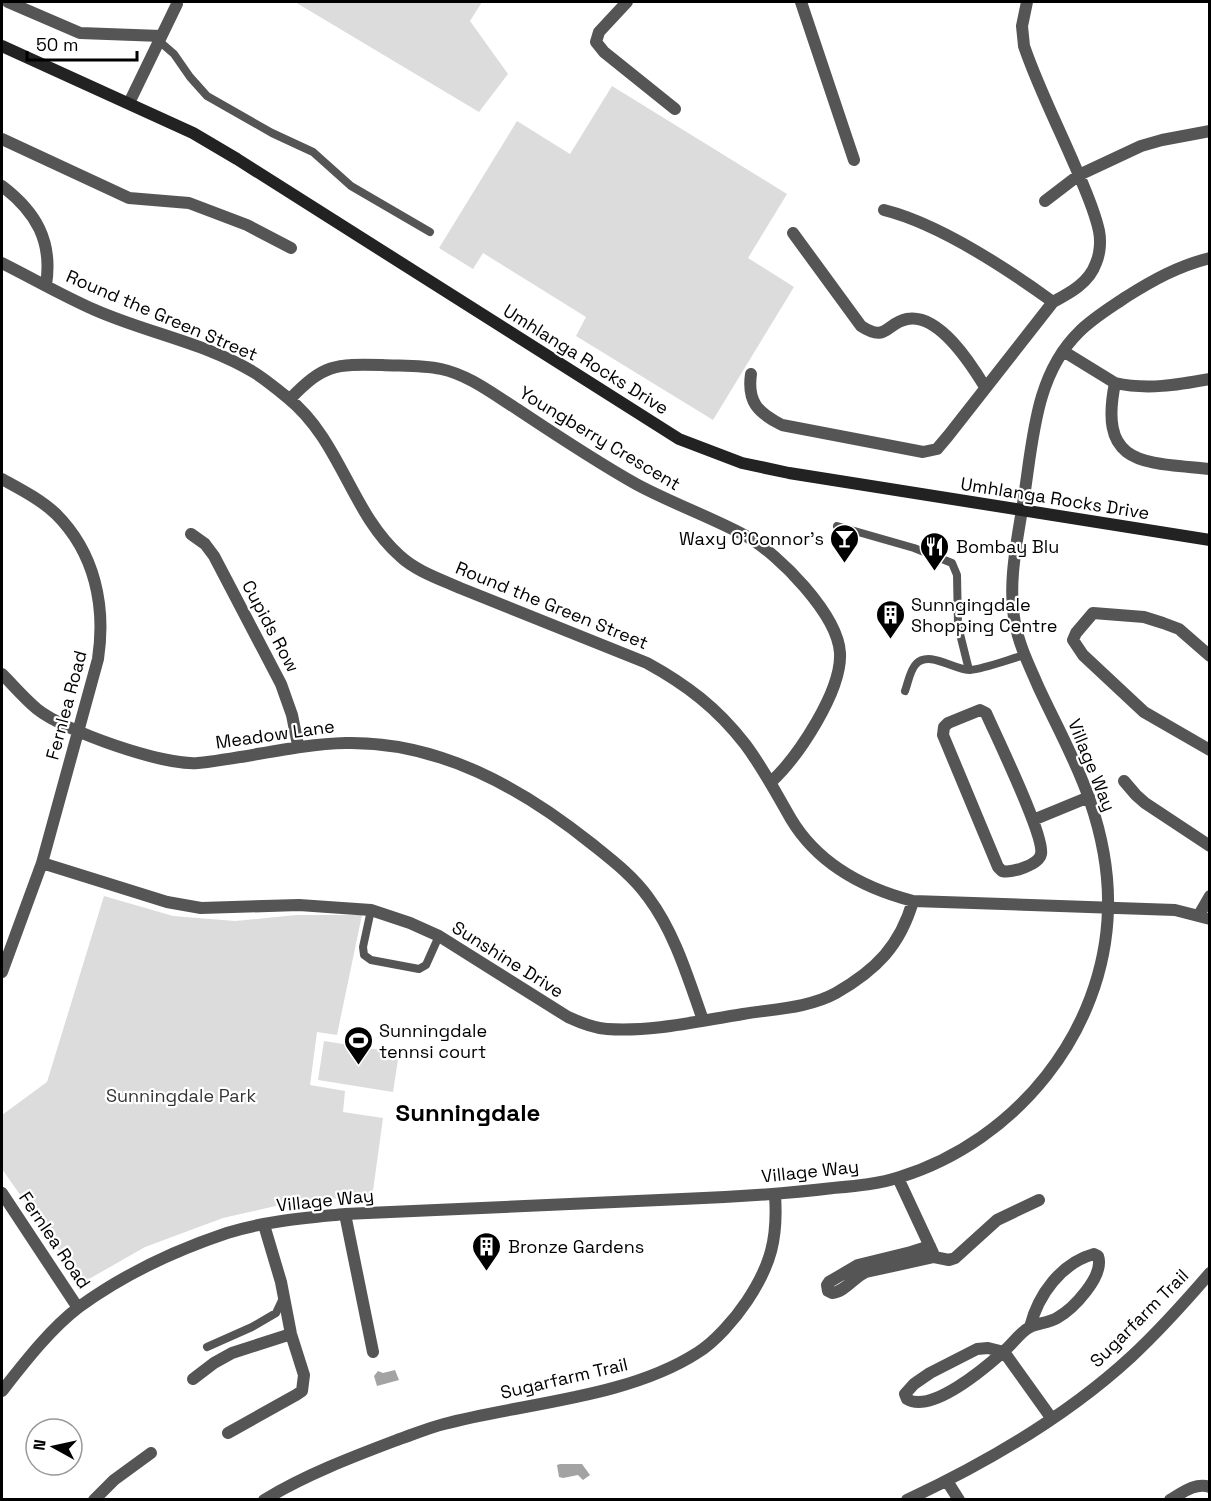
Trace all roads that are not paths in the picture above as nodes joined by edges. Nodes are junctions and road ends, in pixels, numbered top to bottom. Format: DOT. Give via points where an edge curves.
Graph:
graph roads {
  1 [pos="8,2"];
  2 [pos="627,2"];
  3 [pos="801,2"];
  4 [pos="1027,2"];
  5 [pos="177,4"];
  6 [pos="160,38"];
  7 [pos="2,46"];
  8 [pos="129,103"];
  9 [pos="675,109"];
  10 [pos="1209,131"];
  11 [pos="2,139"];
  12 [pos="854,160"];
  13 [pos="1079,175"];
  14 [pos="2,186"];
  15 [pos="1045,201"];
  16 [pos="884,210"];
  17 [pos="430,232"];
  18 [pos="793,233"];
  19 [pos="291,248"];
  20 [pos="1209,258"];
  21 [pos="2,263"];
  22 [pos="46,285"];
  23 [pos="1053,302"];
  24 [pos="1063,351"];
  25 [pos="751,374"];
  26 [pos="1209,379"];
  27 [pos="1115,383"];
  28 [pos="985,387"];
  29 [pos="290,399"];
  30 [pos="1209,469"];
  31 [pos="2,479"];
  32 [pos="1022,511"];
  33 [pos="837,526"];
  34 [pos="191,534"];
  35 [pos="1209,540"];
  36 [pos="1025,655"];
  37 [pos="1209,656"];
  38 [pos="969,670"];
  39 [pos="2,674"];
  40 [pos="905,691"];
  41 [pos="79,731"];
  42 [pos="298,746"];
  43 [pos="1209,750"];
  44 [pos="1124,781"];
  45 [pos="771,782"];
  46 [pos="1089,797"];
  47 [pos="1033,820"];
  48 [pos="1209,846"];
  49 [pos="42,863"];
  50 [pos="1209,896"];
  51 [pos="913,901"];
  52 [pos="1108,907"];
  53 [pos="371,910"];
  54 [pos="1204,917"];
  55 [pos="439,936"];
  56 [pos="2,972"];
  57 [pos="703,1020"];
  58 [pos="898,1178"];
  59 [pos="2,1193"];
  60 [pos="775,1195"];
  61 [pos="1039,1200"];
  62 [pos="345,1214"];
  63 [pos="264,1225"];
  64 [pos="932,1251"];
  65 [pos="1209,1274"];
  66 [pos="284,1296"];
  67 [pos="78,1308"];
  68 [pos="1030,1327"];
  69 [pos="291,1334"];
  70 [pos="207,1347"];
  71 [pos="372,1352"];
  72 [pos="1004,1352"];
  73 [pos="193,1379"];
  74 [pos="2,1391"];
  75 [pos="1052,1419"];
  76 [pos="228,1433"];
  77 [pos="151,1453"];
  78 [pos="946,1481"];
  79 [pos="1209,1487"];
  80 [pos="94,1500"];
  81 [pos="264,1500"];
  82 [pos="907,1500"];
  83 [pos="959,1500"];
  84 [pos="1170,1500"];
  1 -- 6 [label="street" via="80,33"];
  2 -- 9 [label="street" via="599,32 596,42"];
  3 -- 12 [label="street"];
  4 -- 13 [label="street" via="1022,26 1024,46"];
  5 -- 6 [label="street"];
  6 -- 8 [label="street"];
  6 -- 17 [label="lane" via="207,96 313,152 351,186"];
  7 -- 8 [label="main road, Umhlanga Rocks Drive"];
  8 -- 32 [label="main road, Umhlanga Rocks Drive" via="237,159 679,439 742,463"];
  10 -- 13 [label="street" via="1141,146"];
  11 -- 19 [label="street" via="129,198 189,203"];
  13 -- 15 [label="street"];
  13 -- 23 [label="street" via="1097,225 1099,250 1087,280"];
  14 -- 22 [label="street" via="31,214 47,247"];
  16 -- 23 [label="street" via="906,215 952,238"];
  18 -- 28 [label="street" via="861,326 881,333 906,319 920,320 943,332 964,354"];
  20 -- 24 [label="street, Village Way" via="1173,269 1151,282 1094,319"];
  21 -- 22 [label="street, Round the Green Street"];
  22 -- 29 [label="street, Round the Green Street" via="95,310 216,354 255,373"];
  23 -- 28 [label="street"];
  24 -- 27 [label="street"];
  24 -- 32 [label="street, Village Way" via="1051,372 1038,412"];
  25 -- 28 [label="street" via="749,391 756,405 782,425 923,452 937,448"];
  26 -- 27 [label="street" via="1160,387"];
  27 -- 30 [label="street" via="1111,424 1124,451 1138,459"];
  29 -- 45 [label="street, Round the Green Street" via="328,444 376,528 401,557 429,574 615,649 674,678 726,721"];
  29 -- 45 [label="street, Youngberry Crescent" via="315,375 332,367 351,364 442,369 481,386 635,483 771,552 792,572 827,618 840,653 833,691 797,753"];
  31 -- 41 [label="street, Fernlea Road" via="56,515 88,560 97,587 102,634"];
  32 -- 35 [label="main road, Umhlanga Rocks Drive"];
  32 -- 36 [label="street, Village Way" via="1012,591 1015,623"];
  33 -- 38 [label="lane" via="952,563 957,575 958,626"];
  34 -- 42 [label="street, Cupids Row" via="214,556 281,684"];
  36 -- 38 [label="lane"];
  36 -- 46 [label="street, Village Way"];
  37 -- 43 [label="street" via="1179,629 1144,617 1093,613 1073,640 1083,655 1144,712"];
  38 -- 40 [label="lane" via="929,658 922,660 915,665"];
  39 -- 41 [label="street, Meadow Lane" via="37,709"];
  41 -- 42 [label="street, Meadow Lane" via="152,758 175,762 196,763"];
  41 -- 49 [label="street, Fernlea Road"];
  42 -- 57 [label="street, Meadow Lane" via="348,742 390,745 433,755 501,781 545,809 618,864 648,896 669,931"];
  44 -- 48 [label="street" via="1145,803"];
  45 -- 51 [label="street, Round the Green Street" via="799,830 823,858 868,887"];
  46 -- 47 [label="street"];
  46 -- 52 [label="street, Village Way" via="1102,839"];
  47 -- 47 [label="street" via="1041,845 1038,861 1012,872 1002,871 943,735 948,723 976,711 986,713"];
  49 -- 53 [label="street, Sunshine Drive" via="166,902 201,908 299,905"];
  49 -- 56 [label="street, Fernlea Road"];
  50 -- 54 [label="street"];
  51 -- 52 [label="street, Round the Green Street"];
  51 -- 57 [label="street, Sunshine Drive" via="907,921 884,958 835,994 810,1003"];
  52 -- 54 [label="street" via="1175,910"];
  52 -- 58 [label="street, Village Way" via="1097,978 1067,1047 1046,1077 988,1134 951,1157"];
  53 -- 55 [label="street, Sunshine Drive"];
  53 -- 55 [label="lane" via="363,947 364,955 371,960 423,968"];
  55 -- 57 [label="street, Sunshine Drive" via="588,1026 639,1029"];
  58 -- 60 [label="street, Village Way"];
  58 -- 64 [label="street"];
  59 -- 67 [label="street, Fernlea Road"];
  60 -- 62 [label="street, Village Way"];
  60 -- 81 [label="street, Sugarfarm Trail" via="776,1236 758,1285 735,1318 698,1353 663,1371 618,1385 442,1424 353,1456"];
  61 -- 64 [label="street" via="997,1220 955,1258 949,1260"];
  62 -- 63 [label="street, Village Way"];
  62 -- 71 [label="street"];
  63 -- 66 [label="street"];
  63 -- 67 [label="street, Village Way" via="228,1233 171,1255"];
  64 -- 64 [label="street" via="859,1275 840,1291 828,1291 829,1281 852,1268 911,1252"];
  65 -- 75 [label="street, Sugarfarm Trail" via="1131,1357"];
  66 -- 69 [label="street"];
  66 -- 70 [label="lane" via="276,1313"];
  67 -- 74 [label="street, Village Way" via="30,1355"];
  68 -- 68 [label="street" via="1040,1298 1052,1283 1083,1257 1098,1256 1099,1265 1079,1300 1056,1318"];
  68 -- 72 [label="street"];
  69 -- 73 [label="street" via="232,1353"];
  69 -- 76 [label="street" via="304,1375 302,1391"];
  72 -- 72 [label="street" via="938,1397 922,1402 907,1399 905,1394 914,1384 960,1356 977,1349"];
  72 -- 75 [label="street"];
  75 -- 78 [label="street, Sugarfarm Trail"];
  77 -- 80 [label="street"];
  78 -- 82 [label="street, Sugarfarm Trail"];
  78 -- 83 [label="street"];
  79 -- 84 [label="street" via="1194,1486"];
}
